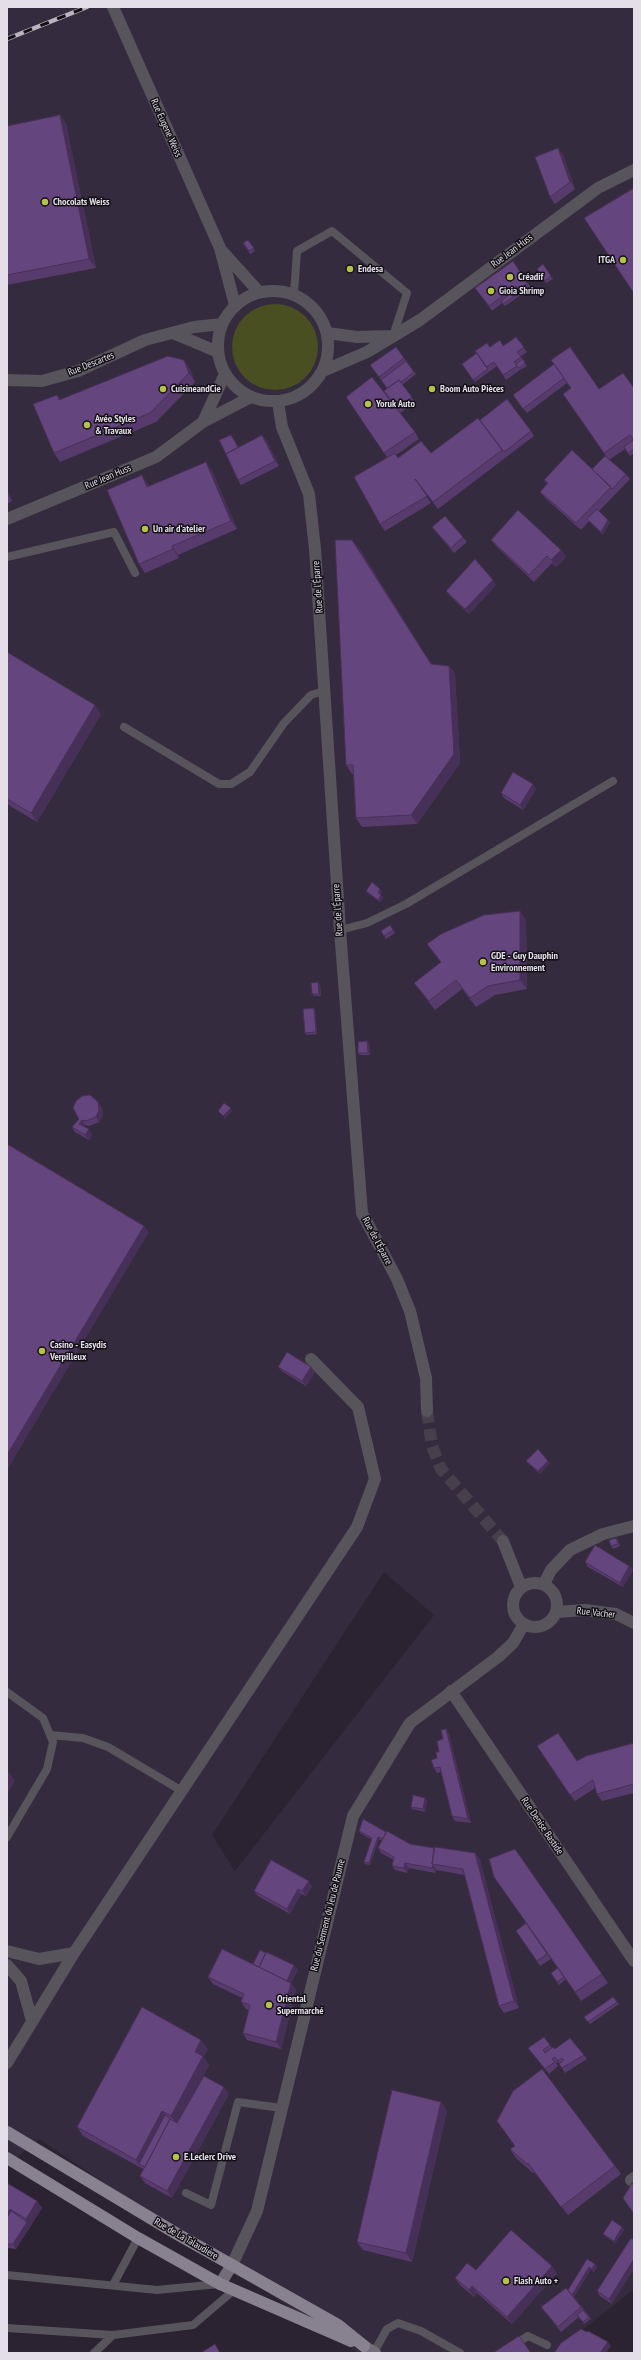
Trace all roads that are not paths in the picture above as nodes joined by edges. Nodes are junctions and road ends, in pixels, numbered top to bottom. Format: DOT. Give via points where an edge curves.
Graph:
graph roads {
  1 [pos="113,7"];
  2 [pos="634,170"];
  3 [pos="220,248"];
  4 [pos="259,292"];
  5 [pos="294,294"];
  6 [pos="235,305"];
  7 [pos="222,324"];
  8 [pos="173,333"];
  9 [pos="327,333"];
  10 [pos="394,336"];
  11 [pos="218,352"];
  12 [pos="323,371"];
  13 [pos="225,374"];
  14 [pos="7,380"];
  15 [pos="251,397"];
  16 [pos="278,402"];
  17 [pos="203,422"];
  18 [pos="7,519"];
  19 [pos="7,557"];
  20 [pos="135,573"];
  21 [pos="324,691"];
  22 [pos="124,727"];
  23 [pos="613,781"];
  24 [pos="340,930"];
  25 [pos="311,1359"];
  26 [pos="427,1411"];
  27 [pos="634,1526"];
  28 [pos="503,1541"];
  29 [pos="544,1584"];
  30 [pos="521,1587"];
  31 [pos="557,1612"];
  32 [pos="634,1623"];
  33 [pos="524,1624"];
  34 [pos="451,1691"];
  35 [pos="7,1692"];
  36 [pos="50,1735"];
  37 [pos="182,1791"];
  38 [pos="7,1837"];
  39 [pos="7,1951"];
  40 [pos="74,1954"];
  41 [pos="634,1961"];
  42 [pos="7,1965"];
  43 [pos="32,2021"];
  44 [pos="7,2063"];
  45 [pos="281,2108"];
  46 [pos="7,2132"];
  47 [pos="7,2158"];
  48 [pos="186,2193"];
  49 [pos="138,2238"];
  50 [pos="232,2265"];
  51 [pos="7,2275"];
  52 [pos="220,2284"];
  53 [pos="113,2285"];
  54 [pos="233,2290"];
  55 [pos="7,2328"];
  56 [pos="112,2335"];
  57 [pos="547,2345"];
  58 [pos="371,2350"];
  59 [pos="94,2353"];
  60 [pos="460,2353"];
  61 [pos="501,2353"];
  1 -- 3 [label="street, Rue Eugene Weiss"];
  2 -- 10 [label="street, Rue Jean Huss" via="598,188 420,320"];
  3 -- 4 [label="street, Rue Eugene Weiss"];
  3 -- 6 [label="street, Rue Eugene Weiss"];
  4 -- 5 [label="street" via="276,290"];
  4 -- 6 [label="street"];
  5 -- 9 [label="street" via="309,303"];
  5 -- 10 [label="lane" via="297,251 332,231 407,293"];
  6 -- 7 [label="street"];
  7 -- 8 [label="street, Rue Descartes" via="194,327"];
  7 -- 11 [label="street"];
  8 -- 11 [label="street"];
  8 -- 14 [label="street, Rue Descartes" via="145,340 78,371 42,381"];
  9 -- 10 [label="street" via="357,337"];
  9 -- 12 [label="street" via="327,359"];
  10 -- 12 [label="street, Rue Jean Huss" via="367,352"];
  11 -- 13 [label="street"];
  12 -- 16 [label="street" via="312,386 296,397"];
  13 -- 15 [label="street" via="236,388"];
  13 -- 17 [label="street, Rue Jean Huss"];
  15 -- 16 [label="street"];
  15 -- 17 [label="street, Rue Jean Huss"];
  16 -- 21 [label="street, Rue de l'Éparre" via="282,427 309,494"];
  17 -- 18 [label="street, Rue Jean Huss" via="156,457"];
  19 -- 20 [label="lane" via="114,532"];
  21 -- 22 [label="lane" via="311,695 284,724 250,772 231,784 219,784"];
  21 -- 24 [label="street, Rue de l'Éparre"];
  23 -- 24 [label="lane" via="406,904 367,923"];
  24 -- 26 [label="street, Rue de l'Éparre" via="362,1214 398,1279 410,1311 426,1378"];
  25 -- 37 [label="street" via="358,1407 375,1479 357,1527"];
  27 -- 29 [label="street" via="603,1534 570,1550 551,1570"];
  28 -- 30 [label="street"];
  29 -- 30 [label="street" via="532,1582"];
  29 -- 31 [label="street" via="554,1592"];
  30 -- 33 [label="street" via="516,1592 513,1606 518,1620"];
  31 -- 32 [label="street, Rue Vacher" via="585,1610 616,1614"];
  31 -- 33 [label="street" via="550,1622 544,1625 530,1627"];
  33 -- 34 [label="street, Rue du Serment du Jeu de Paume" via="512,1643 498,1657"];
  34 -- 41 [label="street, Rue Denise Bastide"];
  34 -- 45 [label="street, Rue du Serment du Jeu de Paume" via="410,1723 353,1816"];
  35 -- 36 [label="lane" via="43,1718"];
  36 -- 37 [label="lane" via="83,1738 108,1747"];
  36 -- 38 [label="lane" via="53,1742 47,1769"];
  37 -- 40 [label="street"];
  39 -- 40 [label="street" via="39,1959"];
  40 -- 43 [label="street"];
  42 -- 43 [label="street" via="21,1981"];
  43 -- 44 [label="street"];
  45 -- 48 [label="lane" via="238,2102 211,2205"];
  45 -- 50 [label="street, Rue du Serment du Jeu de Paume" via="257,2211"];
  46 -- 50 [label="main road, Rue de La Talaudière"];
  47 -- 49 [label="main road"];
  49 -- 52 [label="main road"];
  49 -- 53 [label="lane"];
  50 -- 52 [label="main road"];
  50 -- 58 [label="main road, Rue de La Talaudière" via="338,2325"];
  51 -- 53 [label="lane"];
  52 -- 53 [label="lane" via="157,2290"];
  52 -- 54 [label="main road"];
  54 -- 56 [label="lane" via="192,2325"];
  54 -- 58 [label="main road"];
  55 -- 56 [label="lane"];
  56 -- 59 [label="lane"];
  57 -- 61 [label="lane" via="528,2336"];
  58 -- 60 [label="lane" via="387,2329 398,2323 421,2331"];
}
